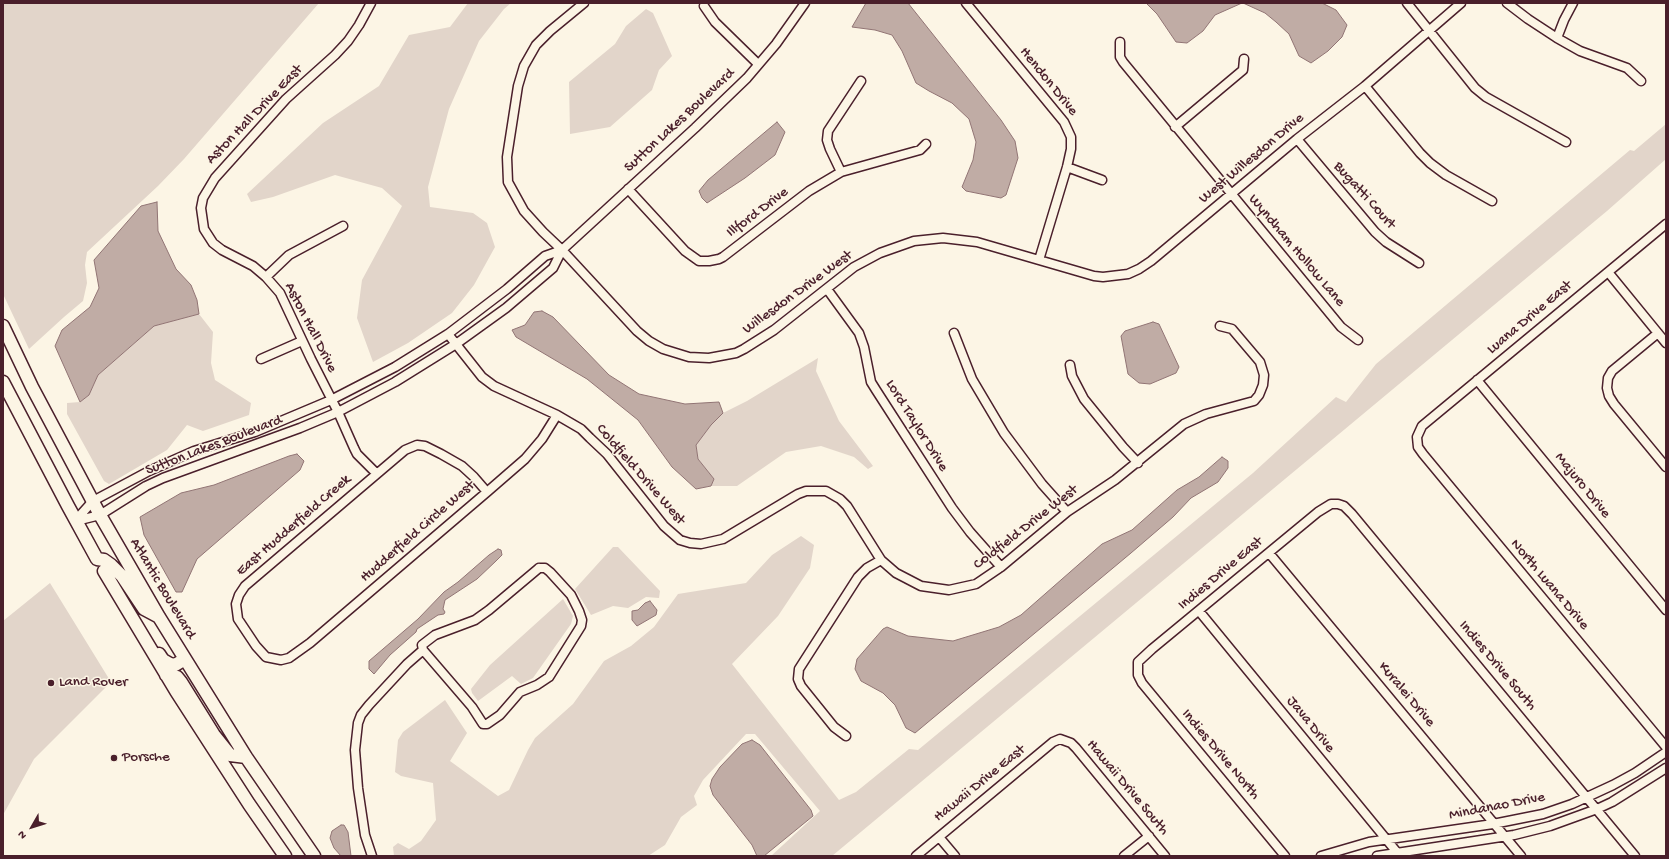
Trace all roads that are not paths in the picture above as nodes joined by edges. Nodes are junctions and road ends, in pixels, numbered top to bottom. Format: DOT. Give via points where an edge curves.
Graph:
graph roads {
  1 [pos="371,3"];
  2 [pos="584,3"];
  3 [pos="805,3"];
  4 [pos="966,3"];
  5 [pos="1407,3"];
  6 [pos="1461,3"];
  7 [pos="1508,3"];
  8 [pos="1573,3"];
  9 [pos="704,6"];
  10 [pos="1430,30"];
  11 [pos="1557,38"];
  12 [pos="1120,42"];
  13 [pos="1244,59"];
  14 [pos="758,64"];
  15 [pos="861,81"];
  16 [pos="1641,81"];
  17 [pos="1365,86"];
  18 [pos="1175,127"];
  19 [pos="1297,139"];
  20 [pos="1566,142"];
  21 [pos="926,144"];
  22 [pos="1067,167"];
  23 [pos="841,172"];
  24 [pos="1102,180"];
  25 [pos="628,189"];
  26 [pos="1231,195"];
  27 [pos="1492,201"];
  28 [pos="202,215"];
  29 [pos="1666,224"];
  30 [pos="343,226"];
  31 [pos="562,250"];
  32 [pos="1039,260"];
  33 [pos="1419,263"];
  34 [pos="1608,272"];
  35 [pos="266,277"];
  36 [pos="827,289"];
  37 [pos="3,326"];
  38 [pos="1220,326"];
  39 [pos="954,333"];
  40 [pos="1658,333"];
  41 [pos="448,334"];
  42 [pos="1358,340"];
  43 [pos="302,341"];
  44 [pos="1666,343"];
  45 [pos="456,344"];
  46 [pos="262,359"];
  47 [pos="1070,365"];
  48 [pos="1477,380"];
  49 [pos="3,382"];
  50 [pos="331,400"];
  51 [pos="338,412"];
  52 [pos="557,415"];
  53 [pos="1417,437"];
  54 [pos="219,443"];
  55 [pos="224,456"];
  56 [pos="1138,463"];
  57 [pos="1666,467"];
  58 [pos="376,473"];
  59 [pos="487,492"];
  60 [pos="93,501"];
  61 [pos="1330,504"];
  62 [pos="1067,512"];
  63 [pos="100,515"];
  64 [pos="75,521"];
  65 [pos="1269,553"];
  66 [pos="882,560"];
  67 [pos="1001,567"];
  68 [pos="104,571"];
  69 [pos="1666,610"];
  70 [pos="1199,611"];
  71 [pos="159,617"];
  72 [pos="131,618"];
  73 [pos="423,650"];
  74 [pos="185,659"];
  75 [pos="285,659"];
  76 [pos="1137,670"];
  77 [pos="166,675"];
  78 [pos="846,736"];
  79 [pos="1065,740"];
  80 [pos="1666,748"];
  81 [pos="1666,752"];
  82 [pos="246,758"];
  83 [pos="1666,768"];
  84 [pos="1587,798"];
  85 [pos="1597,809"];
  86 [pos="1494,824"];
  87 [pos="1149,836"];
  88 [pos="1504,836"];
  89 [pos="939,837"];
  90 [pos="1386,839"];
  91 [pos="1399,854"];
  92 [pos="286,856"];
  93 [pos="314,856"];
  94 [pos="372,856"];
  95 [pos="916,856"];
  96 [pos="954,856"];
  97 [pos="1124,856"];
  98 [pos="1165,856"];
  99 [pos="1285,856"];
  100 [pos="1321,856"];
  101 [pos="1377,856"];
  102 [pos="1521,856"];
  103 [pos="1636,856"];
  1 -- 28 [label="street, Aston Hall Drive East" via="348,41 286,99 215,178 203,198"];
  2 -- 31 [label="street, Willesdon Drive West" via="536,45 524,66 518,86 507,157 508,182 515,197 524,211"];
  3 -- 14 [label="street, Sutton Lakes Boulevard" via="776,44"];
  4 -- 22 [label="street, Hendon Drive" via="1064,122 1071,142"];
  5 -- 10 [label="street"];
  6 -- 10 [label="street, West Willesdon Drive"];
  7 -- 11 [label="street"];
  8 -- 11 [label="street"];
  9 -- 14 [label="street" via="715,22"];
  10 -- 17 [label="street, West Willesdon Drive"];
  10 -- 20 [label="street" via="1475,88 1486,97"];
  11 -- 16 [label="street" via="1580,51 1627,68"];
  12 -- 18 [label="street, Wyndham Hollow Lane" via="1120,58"];
  13 -- 18 [label="street" via="1243,70"];
  14 -- 25 [label="street, Sutton Lakes Boulevard" via="695,128"];
  15 -- 23 [label="street" via="828,131 827,140"];
  17 -- 19 [label="street, West Willesdon Drive"];
  17 -- 27 [label="street" via="1430,163"];
  18 -- 26 [label="street, Wyndham Hollow Lane"];
  19 -- 26 [label="street, West Willesdon Drive"];
  19 -- 33 [label="street, Bugatti Court" via="1375,232"];
  21 -- 23 [label="street, Illford Drive" via="920,150"];
  22 -- 24 [label="street"];
  22 -- 32 [label="street, Hendon Drive"];
  23 -- 25 [label="street, Illford Drive" via="809,191 719,259 704,262 699,262 685,251"];
  25 -- 31 [label="street, Sutton Lakes Boulevard"];
  26 -- 32 [label="street, West Willesdon Drive" via="1151,261 1128,274 1103,278"];
  26 -- 42 [label="street, Wyndham Hollow Lane" via="1341,327"];
  28 -- 35 [label="street, Aston Hall Drive" via="204,229 213,243 253,266"];
  29 -- 34 [label="street, Luana Drive East"];
  30 -- 35 [label="street" via="289,255"];
  31 -- 36 [label="street, Willesdon Drive West" via="637,331 663,349 689,357 709,358 744,349 774,330"];
  31 -- 41 [label="street, Sutton Lakes Boulevard" via="545,256 508,289"];
  31 -- 45 [label="street, Sutton Lakes Boulevard" via="553,268 506,308"];
  32 -- 36 [label="street, Willesdon Drive West" via="977,242 943,238 920,240 880,253 854,267"];
  34 -- 40 [label="street"];
  34 -- 48 [label="street, Luana Drive East"];
  35 -- 43 [label="street, Aston Hall Drive" via="280,293"];
  36 -- 67 [label="street, Lord Taylor Drive" via="859,333 871,382 884,403 952,508"];
  37 -- 60 [label="highway, Atlantic Boulevard"];
  38 -- 56 [label="street, Coldfield Drive West" via="1232,329 1260,362 1264,375 1259,394 1254,401 1206,414 1184,424"];
  39 -- 62 [label="street" via="972,379 1004,433 1042,484"];
  40 -- 44 [label="street"];
  40 -- 57 [label="street" via="1612,371 1607,382 1609,396"];
  41 -- 45 [label="street, Coldfield Drive West"];
  41 -- 50 [label="street, Sutton Lakes Boulevard" via="394,367"];
  43 -- 46 [label="street"];
  43 -- 50 [label="street, Aston Hall Drive"];
  45 -- 51 [label="street, Sutton Lakes Boulevard" via="395,382"];
  45 -- 52 [label="street, Coldfield Drive West" via="482,377 494,386"];
  47 -- 56 [label="street" via="1072,376 1084,399"];
  48 -- 53 [label="street, Luana Drive East" via="1422,426"];
  48 -- 69 [label="street, Majuro Drive"];
  49 -- 64 [label="highway"];
  50 -- 51 [label="street, Aston Hall Drive"];
  50 -- 54 [label="street, Sutton Lakes Boulevard" via="255,432"];
  51 -- 55 [label="street, Sutton Lakes Boulevard"];
  51 -- 58 [label="street, Aston Hall Drive" via="358,454"];
  52 -- 59 [label="street, Hudderfield Circle West" via="534,450"];
  52 -- 66 [label="street, Coldfield Drive West" via="581,429 600,447 664,526 680,540 702,544 723,539 798,494 816,490 826,491 847,506"];
  53 -- 80 [label="street, North Luana Drive" via="1418,447 1423,454"];
  54 -- 55 [label="street"];
  54 -- 60 [label="street, Sutton Lakes Boulevard" via="160,465"];
  55 -- 63 [label="street, Sutton Lakes Boulevard" via="146,486"];
  56 -- 62 [label="street, Coldfield Drive West"];
  58 -- 59 [label="street, East Hudderfield Creek" via="411,446 425,446 462,466"];
  58 -- 75 [label="street, East Hudderfield Creek" via="245,586 239,595 236,604 238,619 262,653 271,659"];
  59 -- 75 [label="street, Hudderfield Circle West" via="310,643"];
  60 -- 63 [label="highway, Atlantic Boulevard"];
  60 -- 64 [label="street, Sutton Lakes Boulevard"];
  61 -- 65 [label="street, Indies Drive East"];
  61 -- 84 [label="street, Indies Drive South" via="1344,506 1352,514"];
  62 -- 67 [label="street, Coldfield Drive West"];
  63 -- 64 [label="street, Sutton Lakes Boulevard"];
  63 -- 71 [label="highway, Atlantic Boulevard"];
  64 -- 71 [label="highway" via="97,559 112,565 144,609"];
  65 -- 70 [label="street, Indies Drive East"];
  65 -- 86 [label="street, Kuralei Drive"];
  66 -- 67 [label="street, Coldfield Drive West" via="896,573 921,586 949,590 976,584"];
  66 -- 78 [label="street" via="867,568 858,577 799,669 798,679 801,686 834,727"];
  68 -- 72 [label="highway"];
  70 -- 76 [label="street, Indies Drive East" via="1143,657 1138,662"];
  70 -- 90 [label="street, Java Drive"];
  71 -- 74 [label="highway, Atlantic Boulevard"];
  72 -- 74 [label="highway" via="144,629 163,660 175,665"];
  72 -- 77 [label="highway"];
  73 -- 73 [label="street" via="472,707 483,724 488,724 500,715 520,692 537,685 549,676 581,626 582,620 567,590 545,568 539,568 475,620 435,635 422,645"];
  73 -- 94 [label="street" via="369,705 358,723 355,750 357,782 365,835"];
  74 -- 82 [label="highway, Atlantic Boulevard"];
  76 -- 99 [label="street, Indies Drive North" via="1142,683"];
  77 -- 82 [label="highway" via="177,677 181,682 214,735 230,755"];
  77 -- 92 [label="highway" via="249,804"];
  79 -- 87 [label="street, Hawaii Drive South" via="1076,748"];
  79 -- 89 [label="street, Hawaii Drive East" via="1053,742"];
  81 -- 84 [label="street, Mindanao Drive" via="1624,779"];
  82 -- 93 [label="highway, Atlantic Boulevard"];
  83 -- 85 [label="street, Mindanao Drive" via="1634,790"];
  84 -- 85 [label="street, Indies Drive South"];
  84 -- 86 [label="street, Mindanao Drive" via="1543,814"];
  85 -- 88 [label="street, Mindanao Drive" via="1550,826"];
  85 -- 103 [label="street, Indies Drive South"];
  86 -- 88 [label="street, Kuralei Drive"];
  86 -- 90 [label="street, Mindanao Drive"];
  87 -- 97 [label="street"];
  87 -- 98 [label="street, Hawaii Drive South"];
  88 -- 91 [label="street, Mindanao Drive"];
  88 -- 102 [label="street, Kuralei Drive"];
  89 -- 95 [label="street, Hawaii Drive East"];
  89 -- 96 [label="street"];
  90 -- 91 [label="street, Java Drive"];
  90 -- 100 [label="street, Mindanao Drive"];
  91 -- 101 [label="street, Mindanao Drive"];
}
